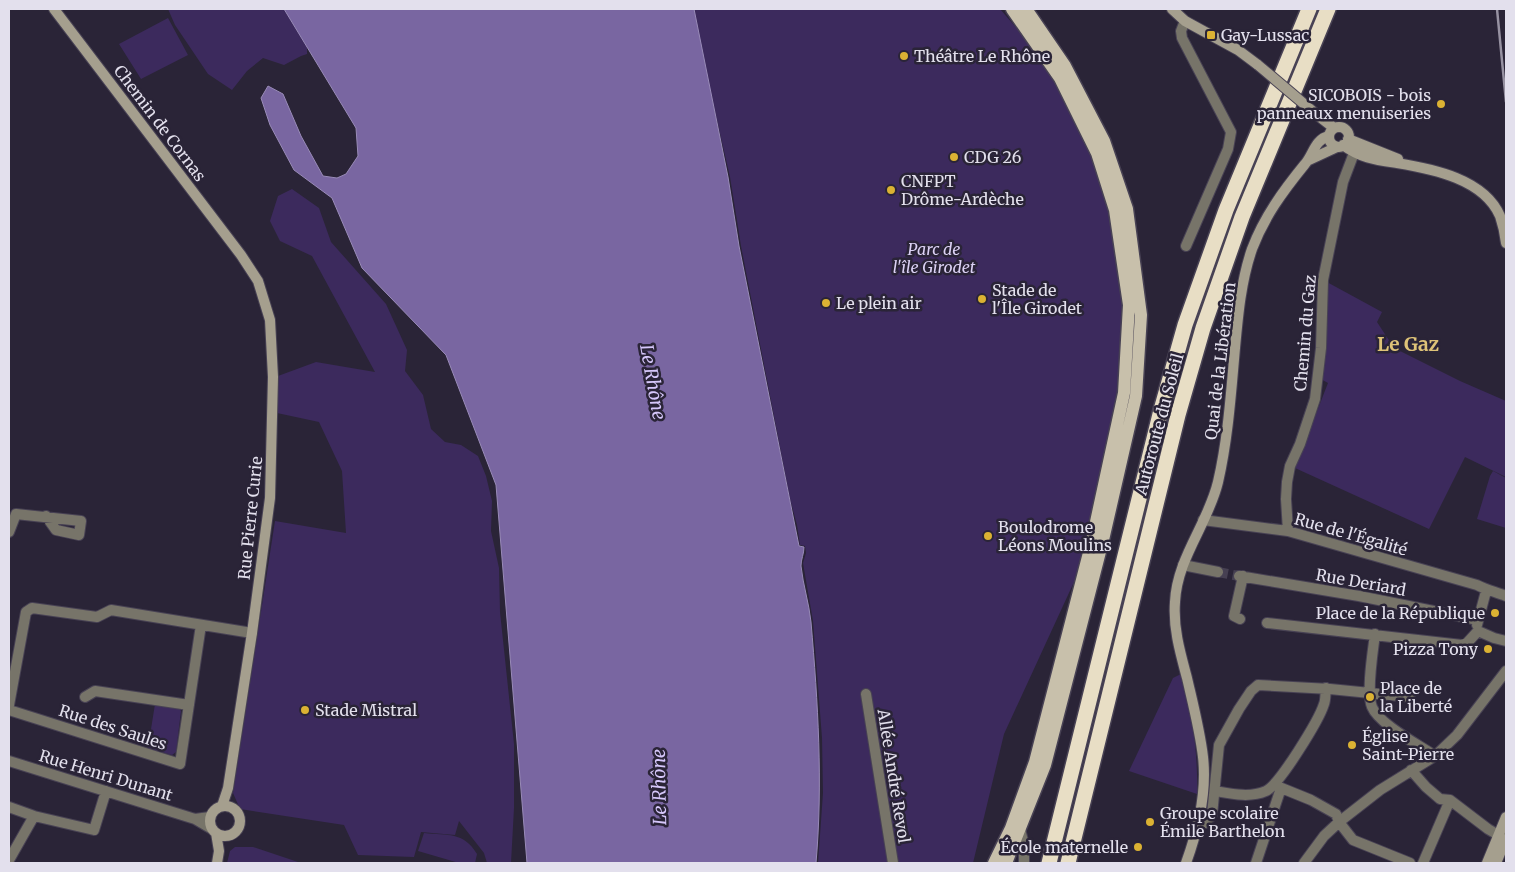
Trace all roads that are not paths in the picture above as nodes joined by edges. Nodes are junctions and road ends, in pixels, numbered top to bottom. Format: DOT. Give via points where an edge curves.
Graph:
graph roads {
  1 [pos="54,9"];
  2 [pos="1012,9"];
  3 [pos="1026,9"];
  4 [pos="1172,9"];
  5 [pos="1309,9"];
  6 [pos="1328,9"];
  7 [pos="1185,21"];
  8 [pos="1331,132"];
  9 [pos="1343,144"];
  10 [pos="1354,153"];
  11 [pos="1308,160"];
  12 [pos="1418,167"];
  13 [pos="1506,243"];
  14 [pos="1186,246"];
  15 [pos="242,255"];
  16 [pos="46,516"];
  17 [pos="1203,520"];
  18 [pos="1288,531"];
  19 [pos="9,532"];
  20 [pos="1183,566"];
  21 [pos="1218,572"];
  22 [pos="1488,591"];
  23 [pos="1506,596"];
  24 [pos="1240,619"];
  25 [pos="1478,620"];
  26 [pos="1267,623"];
  27 [pos="201,625"];
  28 [pos="1478,631"];
  29 [pos="252,633"];
  30 [pos="1375,634"];
  31 [pos="1506,642"];
  32 [pos="1506,671"];
  33 [pos="1326,688"];
  34 [pos="866,694"];
  35 [pos="1370,694"];
  36 [pos="85,697"];
  37 [pos="1410,697"];
  38 [pos="9,705"];
  39 [pos="189,706"];
  40 [pos="9,710"];
  41 [pos="1435,756"];
  42 [pos="9,761"];
  43 [pos="1411,770"];
  44 [pos="1278,786"];
  45 [pos="106,791"];
  46 [pos="1215,791"];
  47 [pos="1450,800"];
  48 [pos="9,807"];
  49 [pos="227,807"];
  50 [pos="34,816"];
  51 [pos="210,816"];
  52 [pos="1506,817"];
  53 [pos="195,819"];
  54 [pos="1339,822"];
  55 [pos="1198,826"];
  56 [pos="1020,829"];
  57 [pos="214,831"];
  58 [pos="229,835"];
  59 [pos="1504,838"];
  60 [pos="220,850"];
  61 [pos="9,860"];
  62 [pos="218,863"];
  63 [pos="893,863"];
  64 [pos="994,863"];
  65 [pos="1006,863"];
  66 [pos="1024,863"];
  67 [pos="1049,863"];
  68 [pos="1068,863"];
  69 [pos="1186,863"];
  70 [pos="1256,863"];
  71 [pos="1304,863"];
  72 [pos="1410,863"];
  73 [pos="1423,863"];
  74 [pos="1487,863"];
  75 [pos="1496,863"];
  1 -- 15 [label="street, Chemin de Cornas"];
  2 -- 64 [label="main road" via="1060,78 1097,153 1115,210 1129,305 1124,393 1091,545 1035,762 1011,828"];
  3 -- 56 [label="main road" via="1065,66 1104,141 1126,209 1141,315 1136,396 1103,540 1045,765"];
  4 -- 7 [label="street"];
  5 -- 67 [label="highway, Autoroute du Soleil" via="1226,210 1185,324"];
  6 -- 68 [label="highway, Autoroute du Soleil" via="1242,217 1203,328 1178,415"];
  7 -- 8 [label="street, bridge" via="1238,50 1258,65 1318,116"];
  7 -- 14 [label="street" via="1180,31 1182,38 1231,132 1228,149"];
  8 -- 9 [label="street" via="1332,144"];
  8 -- 9 [label="street" via="1340,127 1345,129 1348,133"];
  8 -- 11 [label="street, Quai de la Libération" via="1318,142"];
  9 -- 10 [label="street"];
  9 -- 11 [label="street, Quai de la Libération"];
  9 -- 12 [label="street"];
  10 -- 12 [label="street"];
  10 -- 18 [label="street, Chemin du Gaz" via="1343,182 1323,280 1321,348 1315,399 1287,482"];
  11 -- 17 [label="street, Quai de la Libération" via="1272,208 1252,250 1239,301 1224,455 1217,486"];
  12 -- 13 [label="street" via="1459,179 1486,197 1500,216"];
  15 -- 29 [label="street, Rue Pierre Curie" via="258,281 270,320 273,377 270,498"];
  16 -- 19 [label="street" via="16,514"];
  17 -- 18 [label="street, Rue de l'Égalité"];
  17 -- 20 [label="street, Quai de la Libération"];
  18 -- 22 [label="street, Rue de l'Égalité" via="1477,585"];
  20 -- 21 [label="street"];
  20 -- 55 [label="street, Quai de la Libération" via="1178,577 1174,613 1203,757"];
  22 -- 23 [label="street"];
  22 -- 25 [label="street"];
  24 -- 25 [label="street, Rue Deriard" via="1234,616 1241,576"];
  25 -- 28 [label="street"];
  26 -- 30 [label="street"];
  27 -- 29 [label="street"];
  27 -- 38 [label="street" via="111,610 97,617 32,608 26,612"];
  27 -- 39 [label="street, Rue des Saules"];
  28 -- 30 [label="street" via="1462,645"];
  28 -- 31 [label="street"];
  29 -- 49 [label="street, Rue Pierre Curie"];
  30 -- 35 [label="street"];
  32 -- 41 [label="street" via="1457,735"];
  33 -- 35 [label="street"];
  33 -- 44 [label="street" via="1325,703 1319,716"];
  33 -- 46 [label="street" via="1267,684 1258,685 1251,691 1219,745"];
  34 -- 63 [label="street, Allée André Revol"];
  35 -- 37 [label="street"];
  35 -- 41 [label="street" via="1377,716"];
  36 -- 39 [label="street, Rue des Saules" via="95,691"];
  39 -- 40 [label="street, Rue des Saules" via="180,764"];
  41 -- 43 [label="street"];
  42 -- 45 [label="street, Rue Henri Dunant"];
  43 -- 47 [label="street" via="1440,799"];
  43 -- 54 [label="street"];
  44 -- 46 [label="street" via="1241,795"];
  44 -- 54 [label="street" via="1336,814"];
  44 -- 70 [label="street"];
  45 -- 50 [label="street" via="94,830"];
  45 -- 53 [label="street, Rue Henri Dunant"];
  46 -- 55 [label="street" via="1212,815"];
  47 -- 59 [label="street"];
  47 -- 73 [label="street"];
  48 -- 50 [label="street"];
  49 -- 51 [label="street" via="215,810"];
  49 -- 58 [label="street" via="239,815 240,820 237,830"];
  50 -- 61 [label="street"];
  51 -- 53 [label="street, Rue Henri Dunant"];
  51 -- 57 [label="street"];
  52 -- 59 [label="street"];
  53 -- 57 [label="street, Rue Henri Dunant"];
  54 -- 71 [label="street"];
  54 -- 72 [label="street" via="1353,840"];
  55 -- 69 [label="street, Quai de la Libération"];
  56 -- 65 [label="main road"];
  56 -- 66 [label="street"];
  57 -- 58 [label="street"];
  57 -- 60 [label="street"];
  58 -- 60 [label="street"];
  59 -- 74 [label="street"];
  59 -- 75 [label="street"];
  60 -- 62 [label="street"];
}
